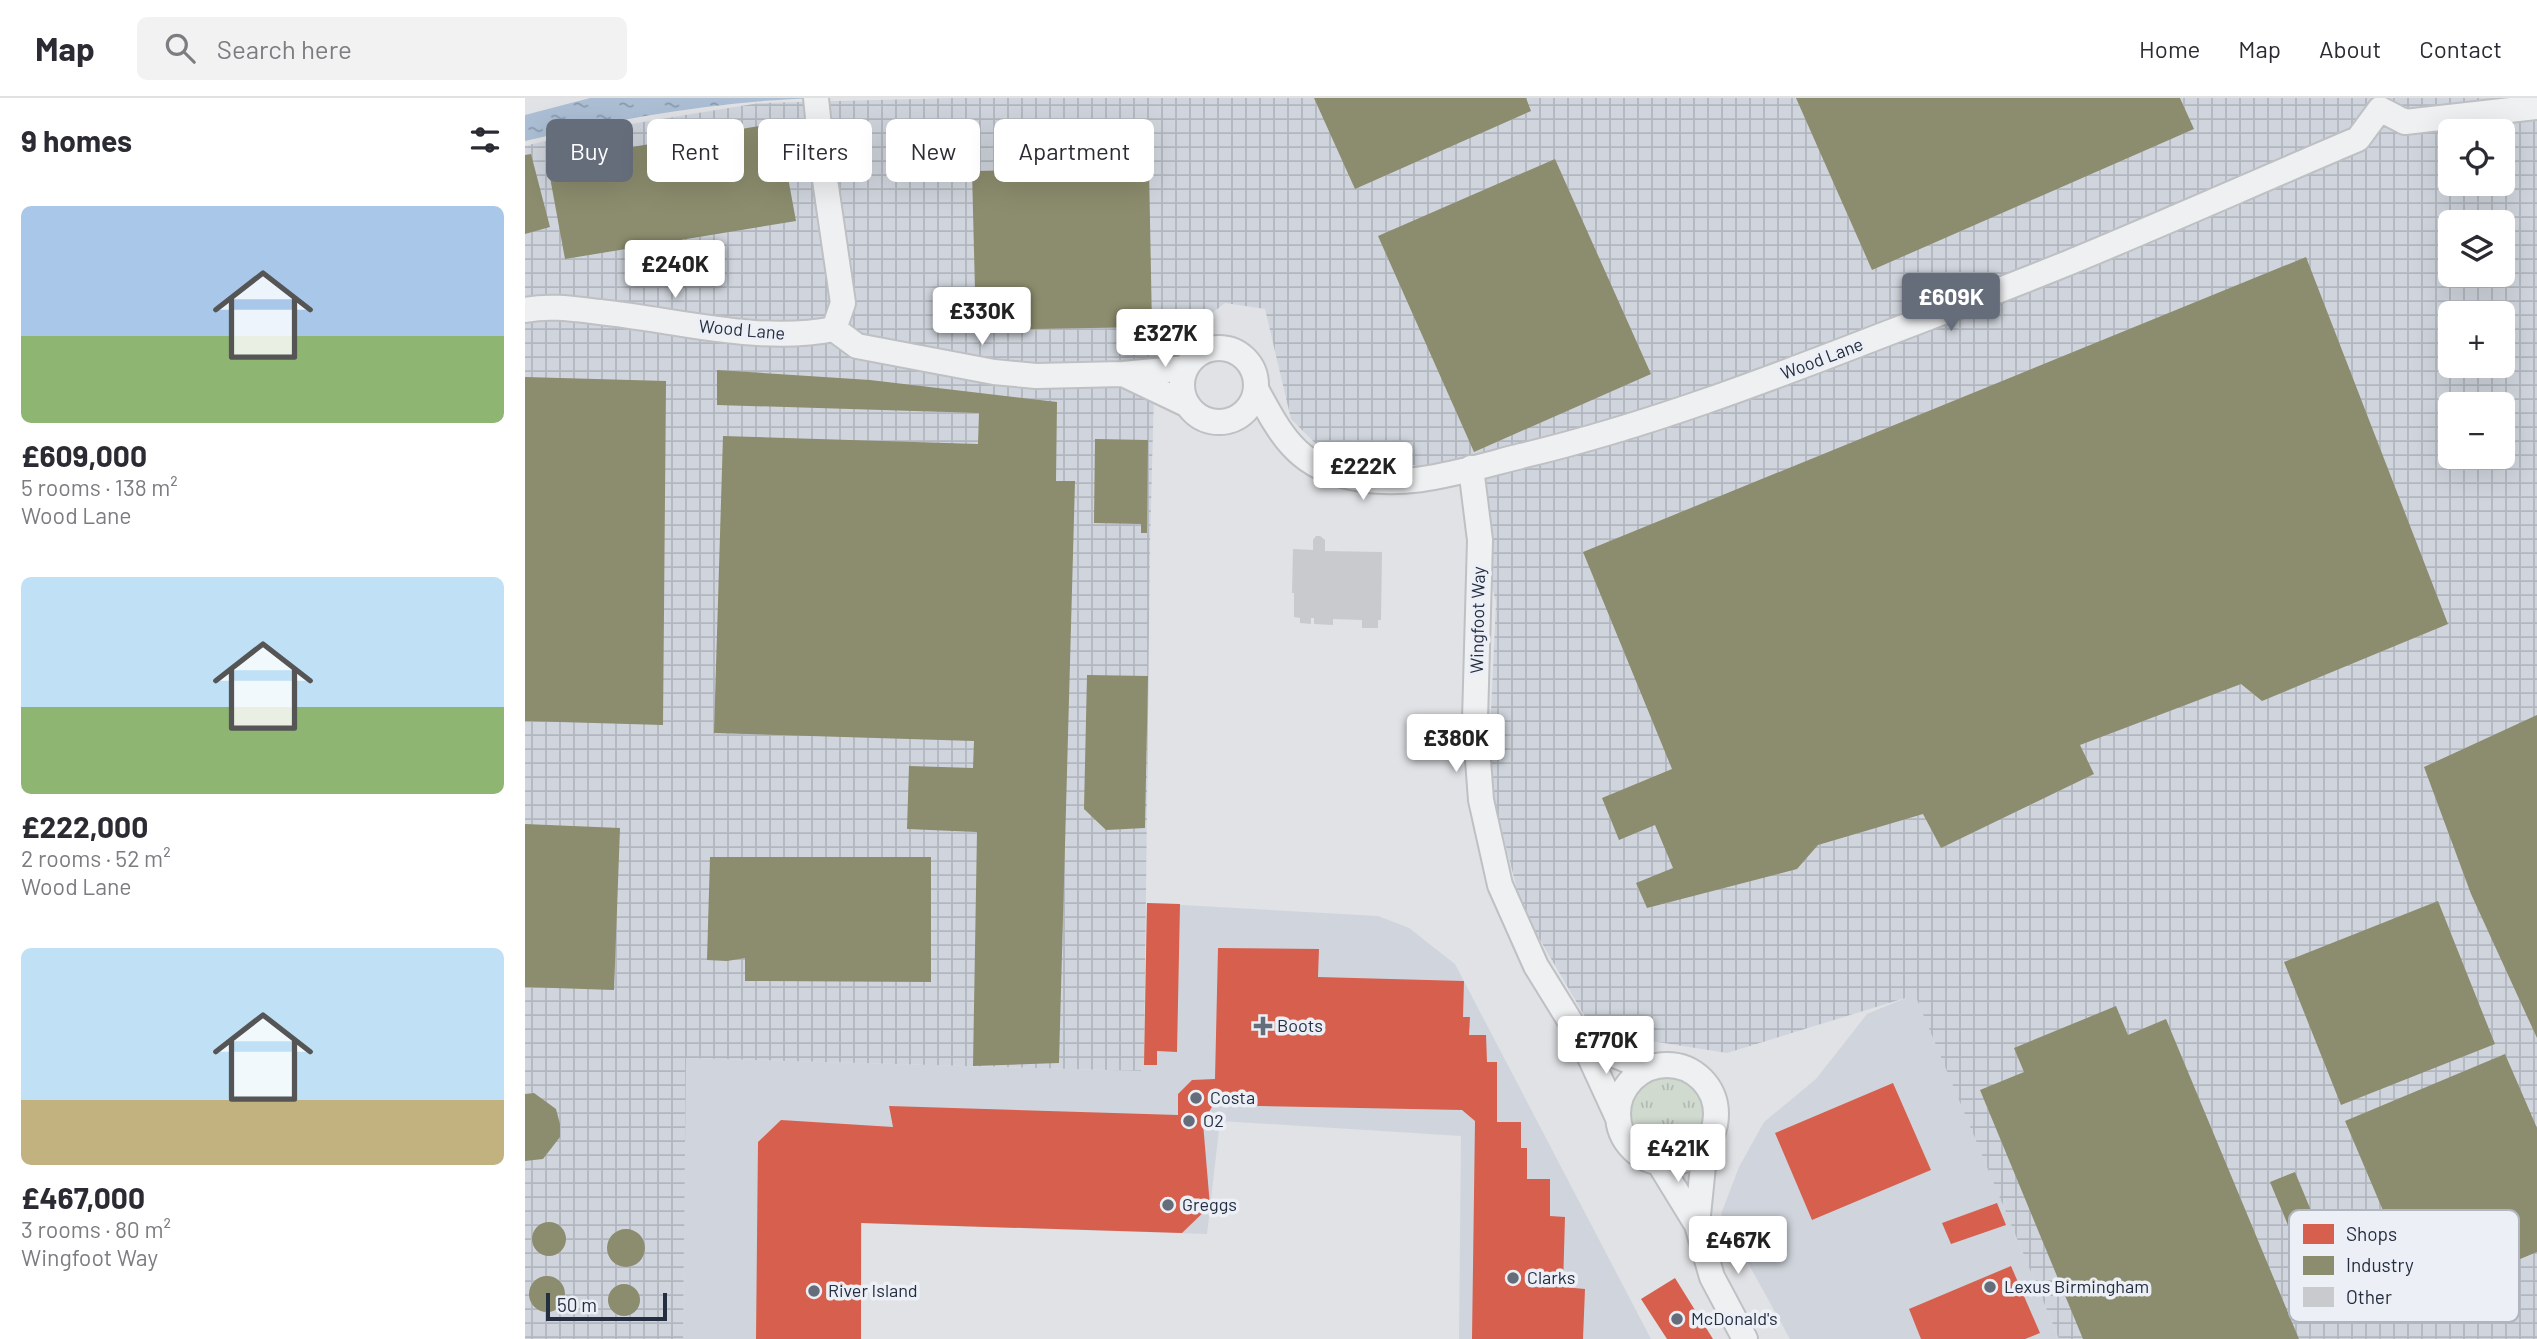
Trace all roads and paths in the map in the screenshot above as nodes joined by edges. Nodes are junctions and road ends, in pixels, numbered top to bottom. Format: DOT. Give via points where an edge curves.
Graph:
graph roads {
  1 [pos="2378,103"];
  2 [pos="817,107"];
  3 [pos="2537,107"];
  4 [pos="525,310"];
  5 [pos="835,329"];
  6 [pos="1187,368"];
  7 [pos="1123,374"];
  8 [pos="1256,389"];
  9 [pos="1188,405"];
  10 [pos="1230,420"];
  11 [pos="1281,434"];
  12 [pos="1471,468"];
  13 [pos="1583,1042"];
  14 [pos="1646,1068"];
  15 [pos="1617,1116"];
  16 [pos="1705,1146"];
  17 [pos="1659,1163"];
  18 [pos="1697,1225"];
  19 [pos="1745,1339"];
  1 -- 3 [label="street" via="2405,122"];
  1 -- 12 [label="street, Wood Lane" via="2358,139 2069,263 1657,419"];
  2 -- 5 [label="street" via="843,303"];
  4 -- 5 [label="street, Wood Lane" via="544,306 804,335"];
  5 -- 7 [label="street" via="857,346 994,372"];
  6 -- 7 [label="street"];
  6 -- 8 [label="street" via="1205,351 1228,349 1247,361"];
  6 -- 9 [label="street" via="1182,380"];
  7 -- 9 [label="street"];
  8 -- 10 [label="street" via="1248,409"];
  8 -- 11 [label="street, Wood Lane"];
  9 -- 10 [label="street" via="1208,420"];
  10 -- 11 [label="street, Wood Lane"];
  11 -- 12 [label="street, Wood Lane" via="1318,466 1380,482 1417,481"];
  12 -- 13 [label="street, Wingfoot Way" via="1480,540 1475,720 1481,800 1500,885 1536,966"];
  13 -- 14 [label="street"];
  13 -- 15 [label="street, Wingfoot Way"];
  14 -- 15 [label="street" via="1624,1088"];
  14 -- 16 [label="street" via="1681,1066 1707,1085 1717,1117"];
  15 -- 17 [label="street" via="1630,1147"];
  16 -- 17 [label="street" via="1675,1163"];
  16 -- 18 [label="street"];
  17 -- 18 [label="street"];
  18 -- 19 [label="street" via="1712,1277"];
}
